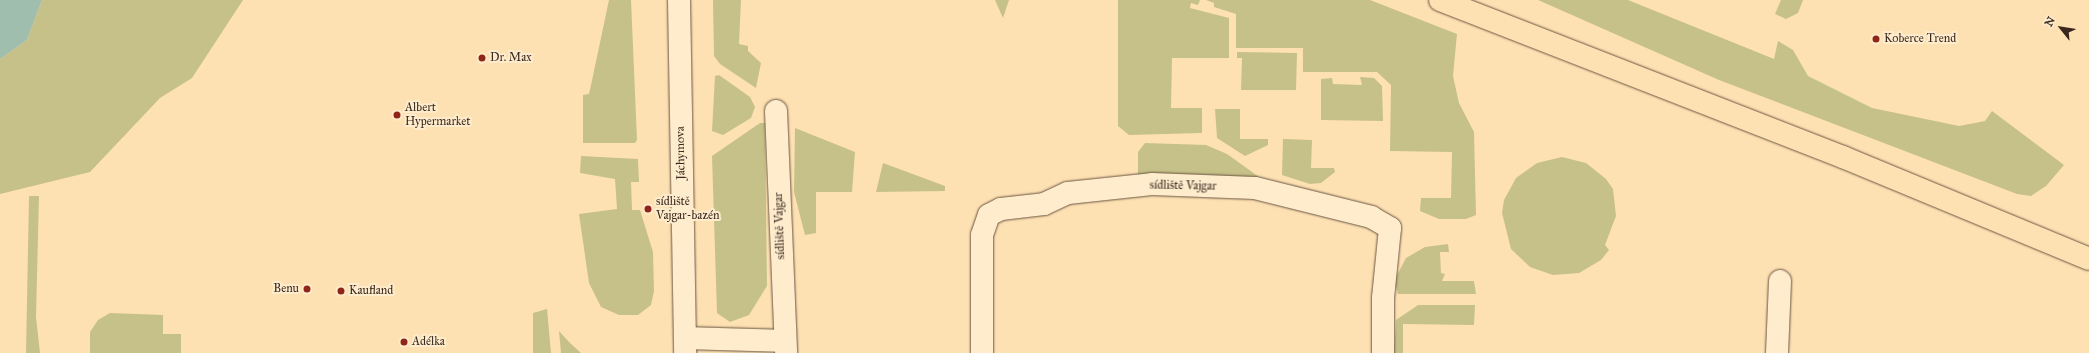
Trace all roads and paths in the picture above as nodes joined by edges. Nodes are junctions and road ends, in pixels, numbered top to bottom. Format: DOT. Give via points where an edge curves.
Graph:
graph roads {
  1 [pos="679,0"];
  2 [pos="1440,0"];
  3 [pos="776,111"];
  4 [pos="2089,259"];
  5 [pos="1780,281"];
  6 [pos="685,345"];
  7 [pos="785,347"];
  8 [pos="982,353"];
  9 [pos="1383,353"];
  10 [pos="1778,353"];
  1 -- 6 [label="street, Jáchymova"];
  2 -- 4 [label="main road" via="1843,157"];
  3 -- 7 [label="street, sídliště Vajgar"];
  5 -- 10 [label="street"];
  6 -- 7 [label="street, sídliště Vajgar"];
  8 -- 9 [label="street, sídliště Vajgar" via="982,235 989,215 1001,209 1044,204 1068,193 1152,184 1254,188 1371,217 1390,228 1383,298"];
}
